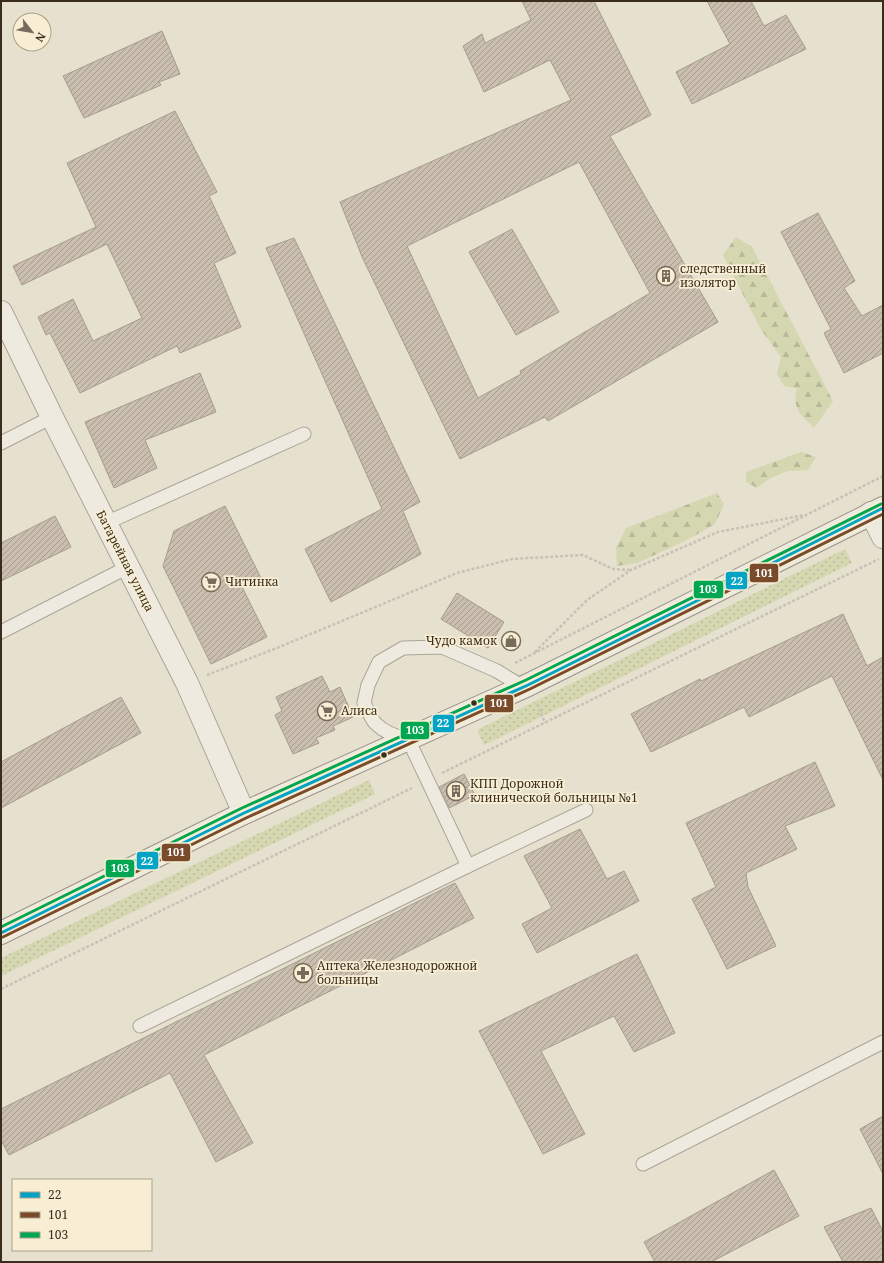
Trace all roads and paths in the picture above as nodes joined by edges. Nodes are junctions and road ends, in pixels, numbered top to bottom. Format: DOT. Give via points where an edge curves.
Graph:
graph roads {
  1 [pos="1,312"];
  2 [pos="52,417"];
  3 [pos="304,434"];
  4 [pos="1,443"];
  5 [pos="883,476"];
  6 [pos="877,511"];
  7 [pos="809,514"];
  8 [pos="106,523"];
  9 [pos="883,537"];
  10 [pos="128,567"];
  11 [pos="631,570"];
  12 [pos="1,632"];
  13 [pos="533,654"];
  14 [pos="497,671"];
  15 [pos="187,683"];
  16 [pos="523,687"];
  17 [pos="408,739"];
  18 [pos="586,810"];
  19 [pos="244,813"];
  20 [pos="468,866"];
  21 [pos="1,933"];
  22 [pos="140,1026"];
  23 [pos="883,1042"];
  24 [pos="643,1164"];
  1 -- 2 [label="main road, Батарейная улица"];
  2 -- 4 [label="lane"];
  2 -- 8 [label="main road, Батарейная улица"];
  3 -- 8 [label="lane"];
  5 -- 7 [label="path"];
  6 -- 9 [label="main road"];
  6 -- 16 [label="main road"];
  7 -- 11 [label="path" via="718,532"];
  7 -- 13 [label="path"];
  8 -- 10 [label="main road, Батарейная улица"];
  10 -- 12 [label="lane"];
  10 -- 15 [label="main road, Батарейная улица"];
  11 -- 13 [label="path" via="587,600"];
  11 -- 15 [label="path" via="612,569 583,555 512,559 456,573"];
  13 -- 14 [label="path"];
  14 -- 16 [label="lane"];
  14 -- 17 [label="lane" via="442,647 403,648 379,662 368,685 364,703 375,723 391,734"];
  15 -- 19 [label="main road, Батарейная улица"];
  16 -- 17 [label="main road"];
  17 -- 19 [label="main road"];
  17 -- 20 [label="lane"];
  18 -- 20 [label="lane"];
  19 -- 21 [label="main road"];
  20 -- 22 [label="lane"];
  23 -- 24 [label="lane"];
}
